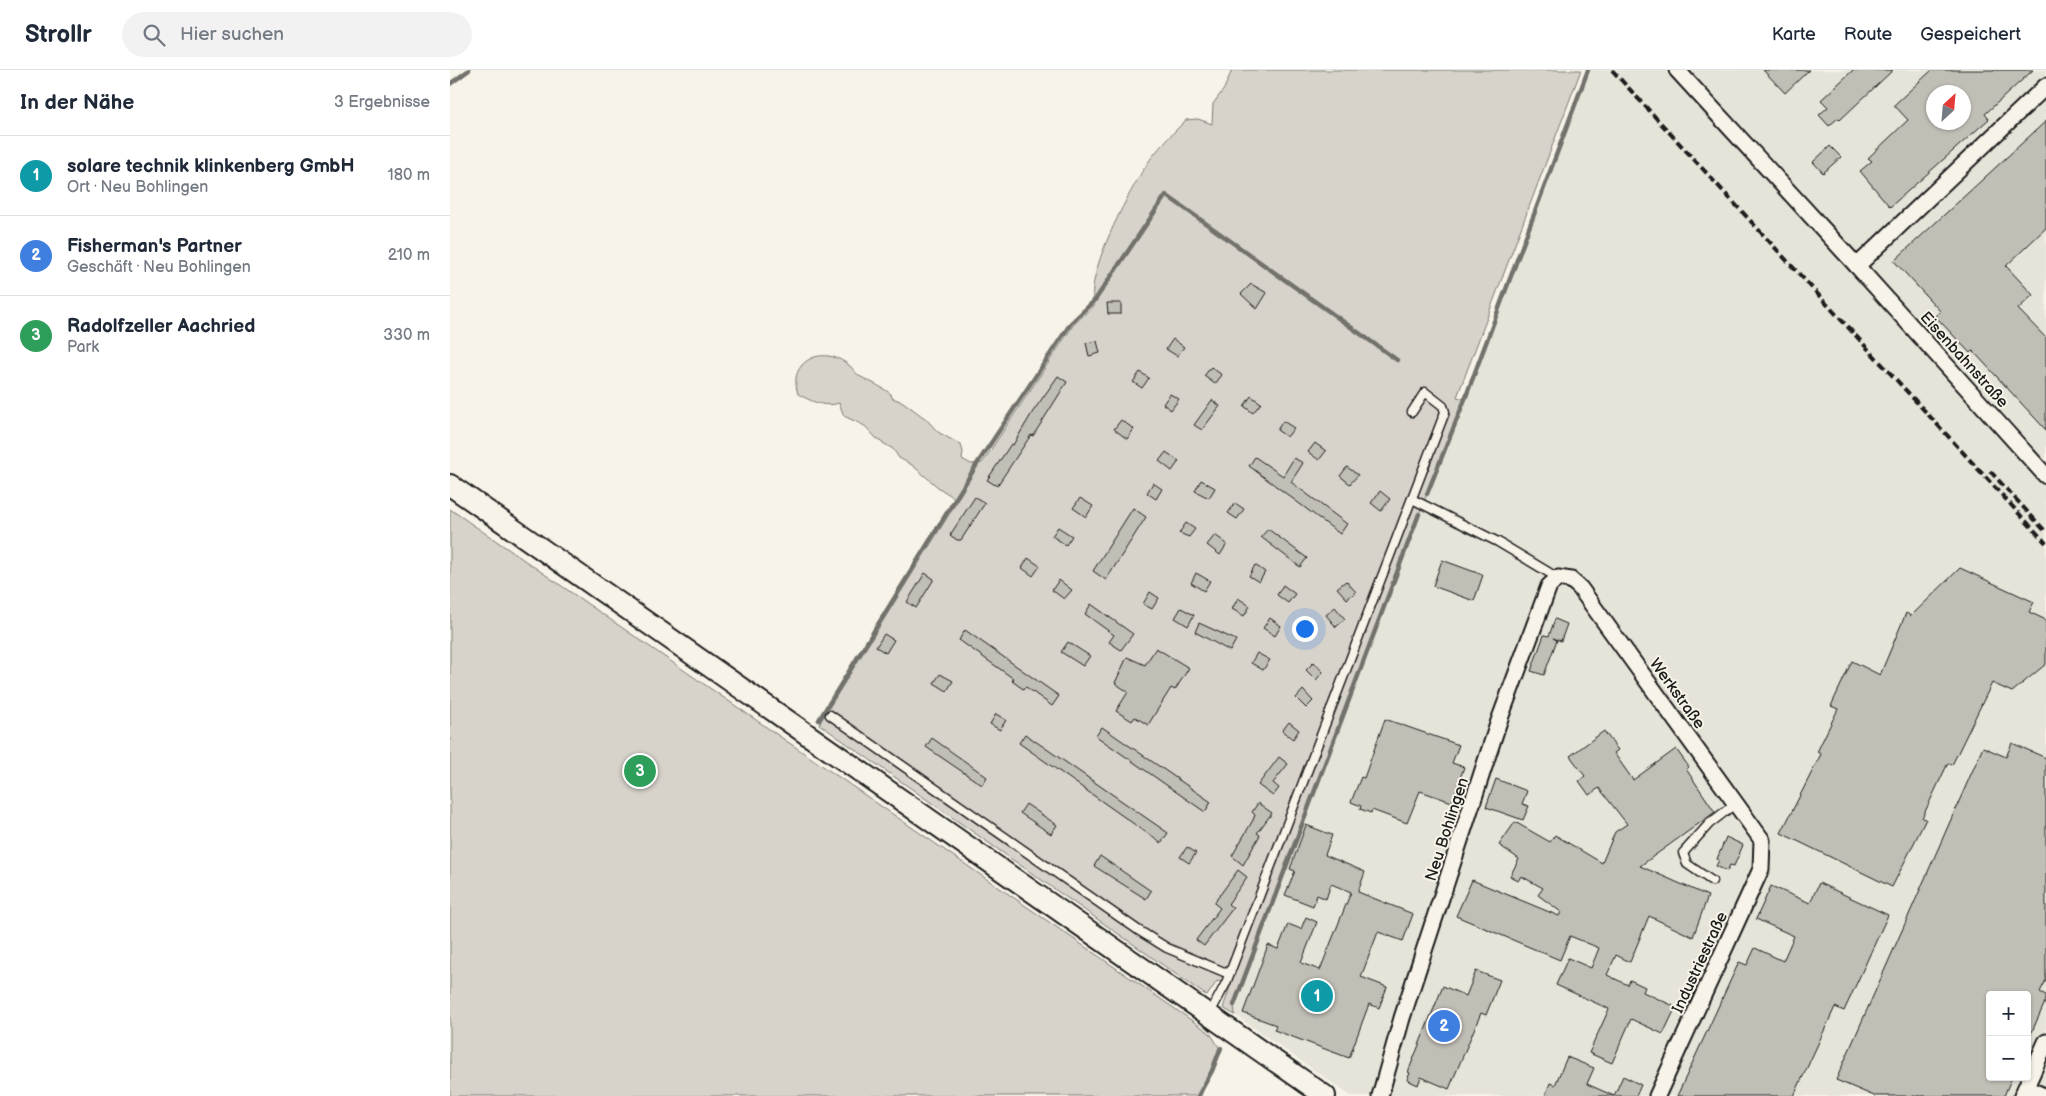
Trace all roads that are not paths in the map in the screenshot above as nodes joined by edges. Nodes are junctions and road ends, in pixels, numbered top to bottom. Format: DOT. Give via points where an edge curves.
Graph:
graph roads {
  1 [pos="1677,70"];
  2 [pos="2046,86"];
  3 [pos="1857,266"];
  4 [pos="1412,412"];
  5 [pos="2046,476"];
  6 [pos="450,485"];
  7 [pos="1412,499"];
  8 [pos="1558,578"];
  9 [pos="830,714"];
  10 [pos="1736,803"];
  11 [pos="1762,840"];
  12 [pos="1712,881"];
  13 [pos="1230,974"];
  14 [pos="1208,1015"];
  15 [pos="2046,1042"];
  16 [pos="2024,1092"];
  17 [pos="1325,1096"];
  18 [pos="1380,1096"];
  19 [pos="1657,1096"];
  20 [pos="2044,1096"];
  1 -- 3 [label="street, Eisenbahnstraße"];
  2 -- 3 [label="street"];
  3 -- 5 [label="street, Eisenbahnstraße"];
  4 -- 7 [label="lane" via="1425,392 1446,412"];
  6 -- 14 [label="main road"];
  7 -- 8 [label="lane" via="1498,542"];
  7 -- 13 [label="lane"];
  8 -- 10 [label="street, Werkstraße" via="1571,580 1580,588"];
  8 -- 18 [label="street, Neu Bohlingen" via="1549,586 1499,721 1402,1018"];
  9 -- 13 [label="lane" via="1138,930 1167,948"];
  10 -- 11 [label="street, Werkstraße"];
  10 -- 12 [label="lane" via="1709,824 1683,853 1687,864"];
  11 -- 19 [label="street, Industriestraße" via="1761,869"];
  13 -- 14 [label="lane"];
  14 -- 17 [label="main road"];
  15 -- 16 [label="street"];
  16 -- 20 [label="street"];
}
